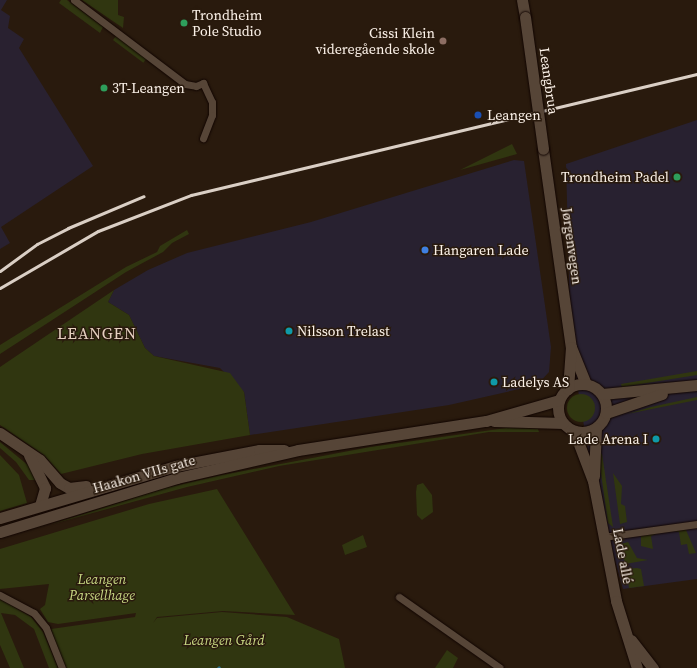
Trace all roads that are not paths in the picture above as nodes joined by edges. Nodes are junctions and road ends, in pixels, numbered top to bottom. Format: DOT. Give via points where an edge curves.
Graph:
graph roads {
  1 [pos="74,0"];
  2 [pos="522,0"];
  3 [pos="203,138"];
  4 [pos="543,149"];
  5 [pos="571,347"];
  6 [pos="586,384"];
  7 [pos="697,385"];
  8 [pos="568,389"];
  9 [pos="670,390"];
  10 [pos="602,394"];
  11 [pos="559,400"];
  12 [pos="606,414"];
  13 [pos="486,421"];
  14 [pos="563,423"];
  15 [pos="596,428"];
  16 [pos="574,431"];
  17 [pos="0,433"];
  18 [pos="298,450"];
  19 [pos="27,453"];
  20 [pos="594,481"];
  21 [pos="94,490"];
  22 [pos="40,505"];
  23 [pos="0,518"];
  24 [pos="697,524"];
  25 [pos="0,532"];
  26 [pos="603,537"];
  27 [pos="0,595"];
  28 [pos="399,597"];
  29 [pos="627,636"];
  30 [pos="62,668"];
  31 [pos="500,668"];
  32 [pos="637,668"];
  33 [pos="653,668"];
  1 -- 3 [label="street" via="185,84 196,86 203,83 212,102 212,116"];
  2 -- 4 [label="main road, Leangbrua, bridge"];
  4 -- 5 [label="main road, Jørgenvegen"];
  5 -- 6 [label="main road, Jørgenvegen"];
  5 -- 8 [label="main road, Jørgenvegen"];
  6 -- 8 [label="main road"];
  6 -- 10 [label="main road"];
  7 -- 9 [label="main road"];
  8 -- 11 [label="main road"];
  9 -- 10 [label="main road"];
  9 -- 12 [label="main road"];
  10 -- 12 [label="main road"];
  11 -- 13 [label="main road, Haakon VIIs gate"];
  11 -- 14 [label="main road"];
  12 -- 15 [label="main road"];
  13 -- 14 [label="main road, Haakon VIIs gate"];
  13 -- 18 [label="main road, Haakon VIIs gate"];
  14 -- 16 [label="main road"];
  15 -- 16 [label="main road"];
  15 -- 20 [label="main road, Lade allé"];
  16 -- 20 [label="main road, Lade allé"];
  17 -- 19 [label="main road"];
  18 -- 21 [label="main road, Haakon VIIs gate" via="259,450 176,466"];
  18 -- 25 [label="main road, Haakon VIIs gate" via="177,478"];
  19 -- 21 [label="main road" via="46,465 60,483 74,488 85,486"];
  19 -- 22 [label="main road" via="45,488"];
  20 -- 26 [label="main road, Lade allé"];
  21 -- 22 [label="main road, Haakon VIIs gate"];
  22 -- 23 [label="main road, Haakon VIIs gate"];
  24 -- 26 [label="street"];
  26 -- 29 [label="main road, Lade allé"];
  27 -- 30 [label="street" via="34,613 46,628"];
  28 -- 31 [label="street"];
  29 -- 32 [label="main road, Lade allé"];
  29 -- 33 [label="main road, Lade allé"];
}
